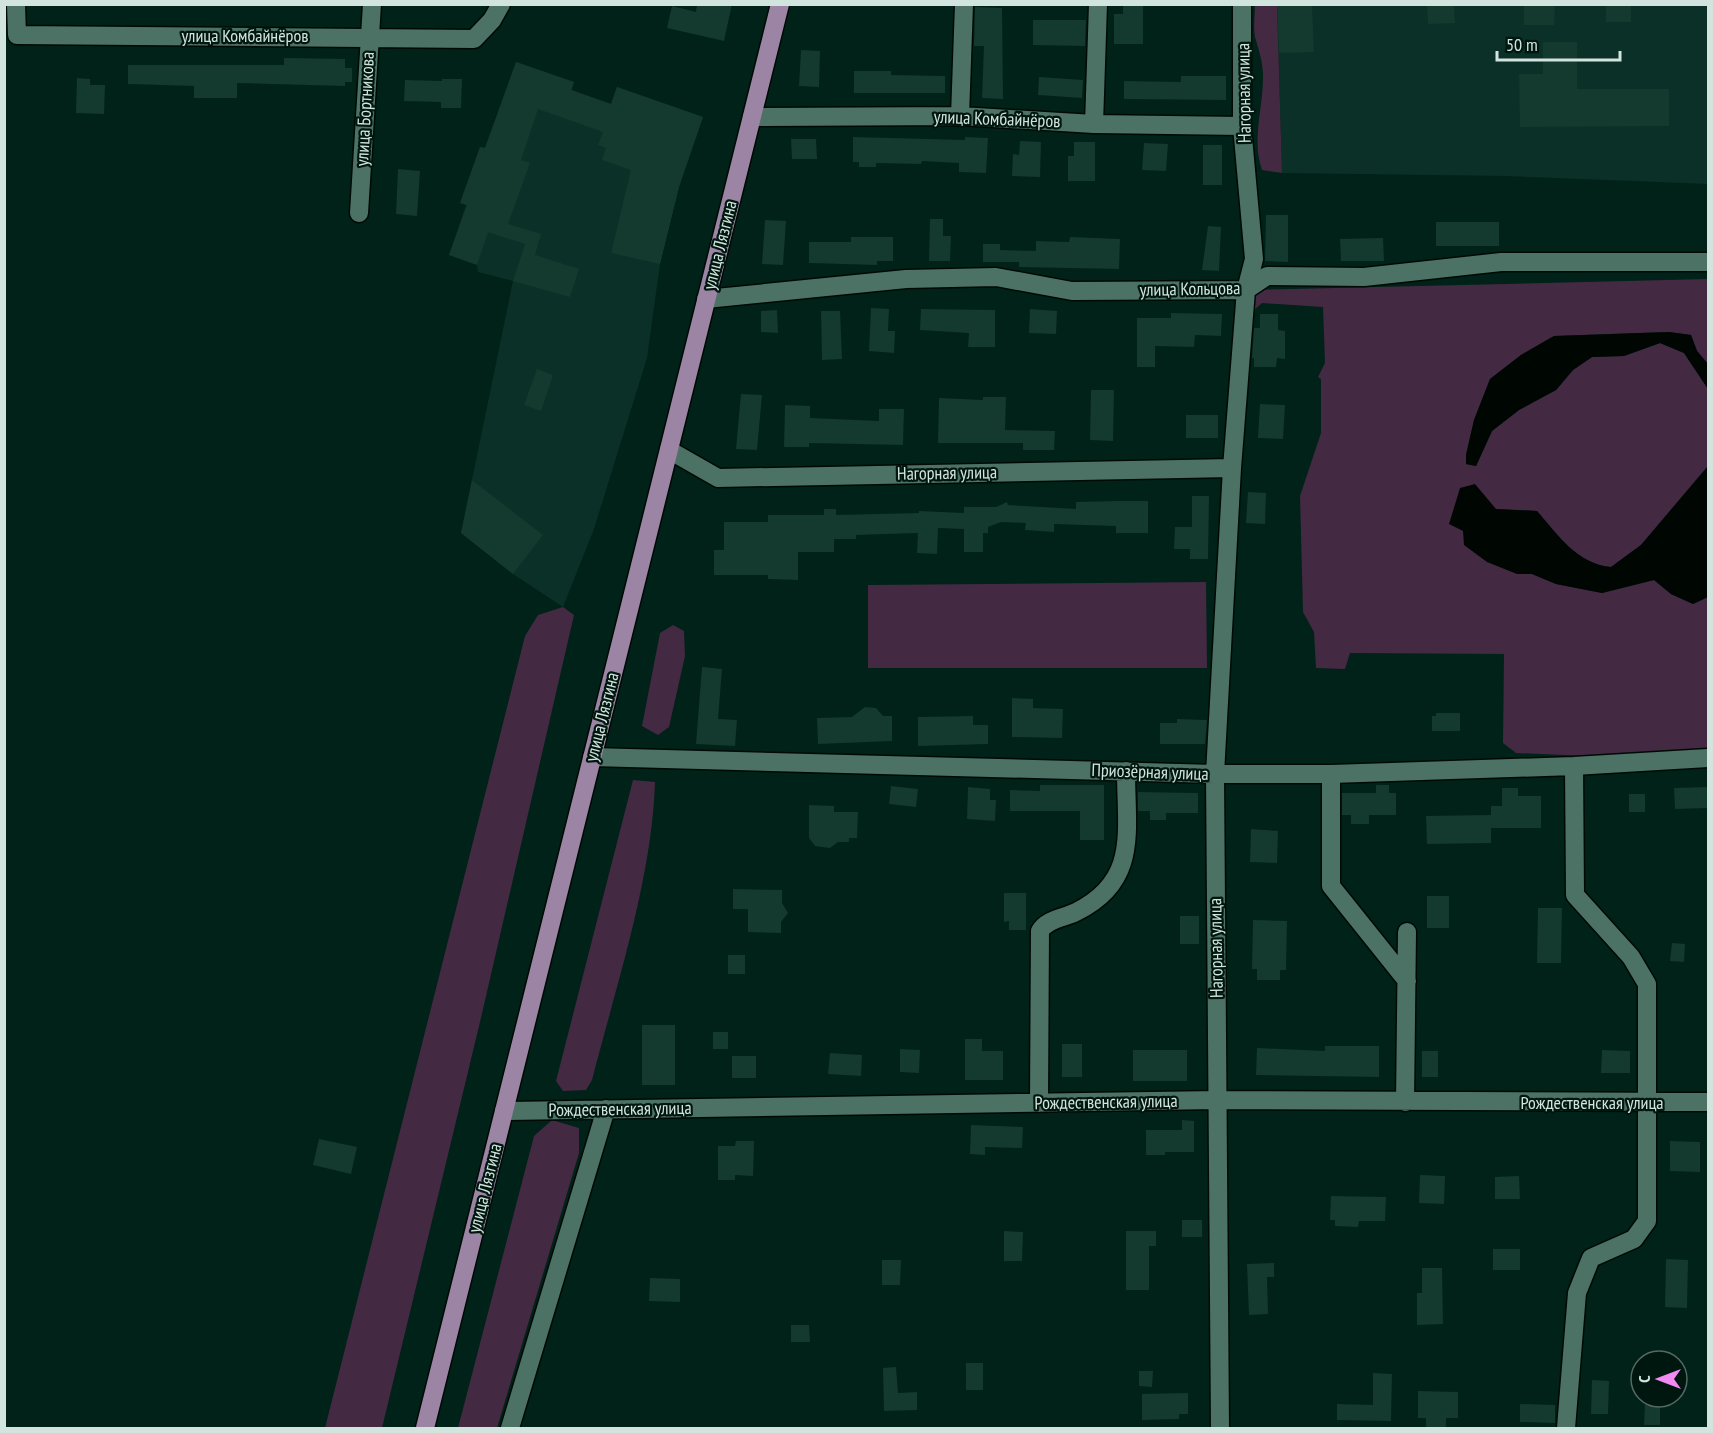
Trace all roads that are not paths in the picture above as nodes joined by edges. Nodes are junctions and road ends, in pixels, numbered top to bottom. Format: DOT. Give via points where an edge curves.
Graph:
graph roads {
  1 [pos="16,4"];
  2 [pos="372,4"];
  3 [pos="501,4"];
  4 [pos="780,4"];
  5 [pos="964,4"];
  6 [pos="1098,4"];
  7 [pos="1242,4"];
  8 [pos="369,37"];
  9 [pos="960,116"];
  10 [pos="752,117"];
  11 [pos="1094,124"];
  12 [pos="1242,126"];
  13 [pos="359,213"];
  14 [pos="1708,262"];
  15 [pos="1246,290"];
  16 [pos="706,299"];
  17 [pos="669,450"];
  18 [pos="1232,468"];
  19 [pos="592,757"];
  20 [pos="1708,758"];
  21 [pos="1574,766"];
  22 [pos="1126,771"];
  23 [pos="1215,774"];
  24 [pos="1332,774"];
  25 [pos="1407,932"];
  26 [pos="1407,981"];
  27 [pos="1218,1100"];
  28 [pos="1405,1102"];
  29 [pos="1708,1102"];
  30 [pos="1039,1103"];
  31 [pos="1648,1104"];
  32 [pos="606,1109"];
  33 [pos="504,1110"];
  34 [pos="425,1428"];
  35 [pos="510,1428"];
  36 [pos="1220,1428"];
  37 [pos="1566,1428"];
  1 -- 8 [label="street, улица Комбайнёров" via="17,35"];
  2 -- 8 [label="street, улица Бортникова"];
  3 -- 8 [label="street, улица Комбайнёров" via="474,39"];
  4 -- 10 [label="main road, улица Лязгина"];
  5 -- 9 [label="street"];
  6 -- 11 [label="street"];
  7 -- 12 [label="street, Нагорная улица"];
  8 -- 13 [label="street, улица Бортникова"];
  9 -- 10 [label="street, улица Комбайнёров"];
  9 -- 11 [label="street, улица Комбайнёров"];
  10 -- 16 [label="main road, улица Лязгина"];
  11 -- 12 [label="street, улица Комбайнёров"];
  12 -- 15 [label="street, Нагорная улица" via="1254,259"];
  14 -- 15 [label="street, улица Кольцова" via="1501,262 1364,277 1267,276"];
  15 -- 16 [label="street, улица Кольцова" via="1072,291 996,277 906,279"];
  15 -- 18 [label="street, Нагорная улица"];
  16 -- 17 [label="main road, улица Лязгина"];
  17 -- 18 [label="street, Нагорная улица" via="718,477"];
  17 -- 19 [label="main road, улица Лязгина"];
  18 -- 23 [label="street, Нагорная улица"];
  19 -- 22 [label="street, Приозёрная улица"];
  19 -- 33 [label="main road, улица Лязгина"];
  20 -- 21 [label="street, Приозёрная улица"];
  21 -- 24 [label="street, Приозёрная улица"];
  21 -- 31 [label="street" via="1575,895 1631,957 1647,984"];
  22 -- 23 [label="street, Приозёрная улица"];
  22 -- 30 [label="street" via="1126,829 1118,879 1106,892 1076,912 1044,924 1040,931"];
  23 -- 24 [label="street, Приозёрная улица"];
  23 -- 27 [label="street, Нагорная улица"];
  24 -- 26 [label="street" via="1331,886"];
  25 -- 26 [label="street"];
  26 -- 28 [label="street"];
  27 -- 28 [label="street, Рождественская улица"];
  27 -- 30 [label="street, Рождественская улица"];
  27 -- 36 [label="street, Нагорная улица"];
  28 -- 31 [label="street, Рождественская улица"];
  29 -- 31 [label="street, Рождественская улица"];
  30 -- 32 [label="street, Рождественская улица"];
  31 -- 37 [label="street" via="1647,1221 1634,1239 1591,1258 1577,1293"];
  32 -- 33 [label="street, Рождественская улица"];
  32 -- 35 [label="street"];
  33 -- 34 [label="main road, улица Лязгина"];
}
